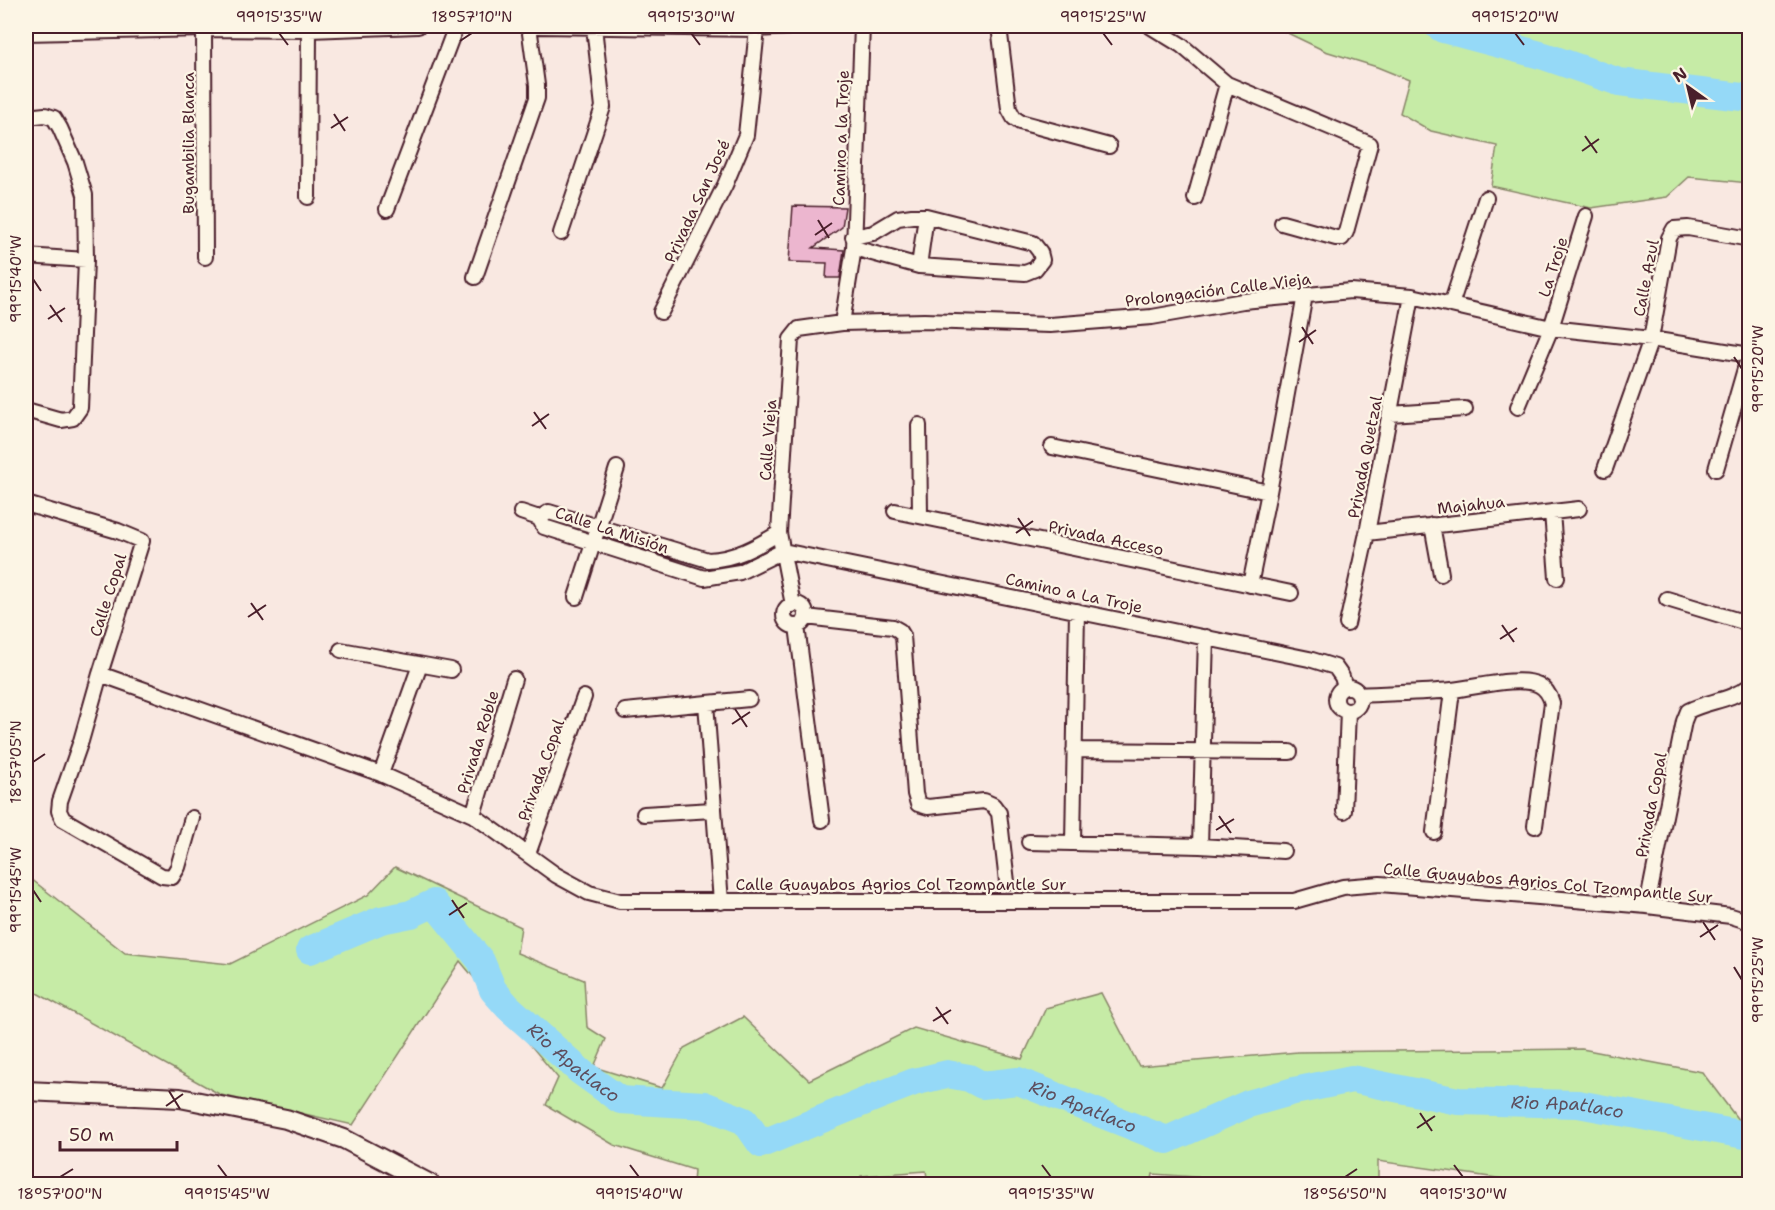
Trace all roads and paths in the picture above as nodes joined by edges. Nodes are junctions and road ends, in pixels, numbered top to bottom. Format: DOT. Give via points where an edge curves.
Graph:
graph roads {
  1 [pos="418,26"];
  2 [pos="456,26"];
  3 [pos="529,26"];
  4 [pos="538,26"];
  5 [pos="807,26"];
  6 [pos="862,26"];
  7 [pos="999,26"];
  8 [pos="1150,26"];
  9 [pos="594,27"];
  10 [pos="301,28"];
  11 [pos="204,29"];
  12 [pos="757,30"];
  13 [pos="26,33"];
  14 [pos="1227,84"];
  15 [pos="26,117"];
  16 [pos="1109,146"];
  17 [pos="308,197"];
  18 [pos="1195,198"];
  19 [pos="1486,198"];
  20 [pos="387,209"];
  21 [pos="926,216"];
  22 [pos="1587,216"];
  23 [pos="1281,223"];
  24 [pos="561,233"];
  25 [pos="1749,239"];
  26 [pos="853,242"];
  27 [pos="26,256"];
  28 [pos="205,257"];
  29 [pos="86,260"];
  30 [pos="919,266"];
  31 [pos="475,277"];
  32 [pos="1305,295"];
  33 [pos="1412,296"];
  34 [pos="1451,305"];
  35 [pos="661,312"];
  36 [pos="842,323"];
  37 [pos="1551,328"];
  38 [pos="794,332"];
  39 [pos="1651,339"];
  40 [pos="1749,355"];
  41 [pos="1518,407"];
  42 [pos="1465,409"];
  43 [pos="26,410"];
  44 [pos="1390,414"];
  45 [pos="919,425"];
  46 [pos="1052,447"];
  47 [pos="617,468"];
  48 [pos="1605,469"];
  49 [pos="1716,469"];
  50 [pos="1269,492"];
  51 [pos="26,504"];
  52 [pos="1580,509"];
  53 [pos="895,511"];
  54 [pos="521,512"];
  55 [pos="1552,512"];
  56 [pos="920,515"];
  57 [pos="539,518"];
  58 [pos="1432,525"];
  59 [pos="599,526"];
  60 [pos="779,533"];
  61 [pos="1367,533"];
  62 [pos="593,542"];
  63 [pos="783,551"];
  64 [pos="726,559"];
  65 [pos="1441,574"];
  66 [pos="727,575"];
  67 [pos="1557,578"];
  68 [pos="1250,585"];
  69 [pos="1291,594"];
  70 [pos="576,597"];
  71 [pos="1667,599"];
  72 [pos="1077,611"];
  73 [pos="802,622"];
  74 [pos="1347,624"];
  75 [pos="1749,624"];
  76 [pos="1206,637"];
  77 [pos="341,650"];
  78 [pos="420,664"];
  79 [pos="451,670"];
  80 [pos="100,674"];
  81 [pos="514,679"];
  82 [pos="1749,686"];
  83 [pos="1344,687"];
  84 [pos="1452,690"];
  85 [pos="1359,695"];
  86 [pos="585,697"];
  87 [pos="749,699"];
  88 [pos="706,704"];
  89 [pos="625,711"];
  90 [pos="1348,711"];
  91 [pos="1074,750"];
  92 [pos="1202,752"];
  93 [pos="1290,752"];
  94 [pos="381,774"];
  95 [pos="713,810"];
  96 [pos="1344,811"];
  97 [pos="644,814"];
  98 [pos="473,815"];
  99 [pos="192,818"];
  100 [pos="822,819"];
  101 [pos="1535,826"];
  102 [pos="1434,832"];
  103 [pos="1029,842"];
  104 [pos="1073,843"];
  105 [pos="1200,846"];
  106 [pos="1283,851"];
  107 [pos="528,854"];
  108 [pos="1007,882"];
  109 [pos="722,902"];
  110 [pos="1647,906"];
  111 [pos="1749,922"];
  112 [pos="26,1091"];
  113 [pos="430,1185"];
  1 -- 10 [label="street"];
  2 -- 20 [label="street"];
  3 -- 31 [label="street" via="537,98"];
  4 -- 9 [label="street"];
  5 -- 12 [label="street"];
  6 -- 26 [label="street, Camino a la Troje"];
  7 -- 16 [label="street" via="1009,109 1014,118"];
  8 -- 14 [label="street"];
  9 -- 12 [label="street"];
  9 -- 24 [label="street" via="603,107"];
  10 -- 11 [label="street"];
  10 -- 17 [label="street"];
  11 -- 13 [label="street"];
  11 -- 28 [label="street, Bugambilia Blanca"];
  12 -- 35 [label="street, Privada San José" via="746,135"];
  14 -- 18 [label="street"];
  14 -- 23 [label="street" via="1370,144 1342,238"];
  15 -- 29 [label="street" via="54,118 75,162 85,195"];
  19 -- 34 [label="street"];
  21 -- 26 [label="street" via="898,218"];
  21 -- 30 [label="street"];
  21 -- 30 [label="street" via="1033,243 1042,260 1035,270 1025,273"];
  22 -- 37 [label="street, La Troje"];
  25 -- 39 [label="street, Calle Azul" via="1674,229 1669,238"];
  26 -- 30 [label="street"];
  26 -- 36 [label="street, Camino a la Troje"];
  27 -- 29 [label="street"];
  29 -- 43 [label="street" via="80,408 73,418 61,420"];
  32 -- 33 [label="street, Prolongación Calle Vieja" via="1351,291"];
  32 -- 36 [label="street, Prolongación Calle Vieja" via="1152,317 1050,325"];
  32 -- 50 [label="street"];
  33 -- 34 [label="street, Prolongación Calle Vieja"];
  33 -- 44 [label="street, Privada Quetzal"];
  34 -- 37 [label="street, Prolongación Calle Vieja"];
  36 -- 38 [label="street, Prolongación Calle Vieja"];
  37 -- 39 [label="street, Prolongación Calle Vieja"];
  37 -- 41 [label="street, La Troje"];
  38 -- 60 [label="street, Calle Vieja"];
  39 -- 40 [label="street, Prolongación Calle Vieja"];
  39 -- 48 [label="street"];
  40 -- 49 [label="street"];
  42 -- 44 [label="street"];
  44 -- 61 [label="street, Privada Quetzal"];
  45 -- 56 [label="street"];
  46 -- 50 [label="street"];
  47 -- 59 [label="street"];
  50 -- 68 [label="street"];
  51 -- 80 [label="street, Calle Copal" via="142,541"];
  52 -- 55 [label="street, Majahua"];
  53 -- 56 [label="street, Privada Acceso"];
  54 -- 57 [label="street"];
  55 -- 58 [label="street, Majahua"];
  55 -- 67 [label="street"];
  56 -- 68 [label="street, Privada Acceso"];
  57 -- 59 [label="street, Calle La Misión" via="549,512"];
  57 -- 62 [label="street, Calle La Misión" via="544,527"];
  58 -- 61 [label="street, Majahua"];
  58 -- 65 [label="street"];
  59 -- 62 [label="street"];
  59 -- 64 [label="street, Calle La Misión" via="708,560"];
  60 -- 63 [label="street, Calle Vieja"];
  60 -- 64 [label="street, Calle La Misión"];
  61 -- 74 [label="street, Privada Quetzal"];
  62 -- 66 [label="street, Calle La Misión" via="704,578"];
  62 -- 70 [label="street"];
  63 -- 66 [label="street, Calle La Misión"];
  63 -- 72 [label="street, Camino a La Troje"];
  63 -- 73 [label="street, Calle Vieja" via="793,605 805,610"];
  64 -- 66 [label="street"];
  68 -- 69 [label="street, Privada Acceso"];
  71 -- 75 [label="street"];
  72 -- 76 [label="street, Camino a La Troje"];
  72 -- 91 [label="street"];
  73 -- 100 [label="street"];
  73 -- 108 [label="street" via="900,630 918,804 928,807 984,801 993,805 999,813"];
  76 -- 83 [label="street, Camino a La Troje" via="1335,667"];
  76 -- 92 [label="street"];
  77 -- 78 [label="street"];
  78 -- 79 [label="street"];
  78 -- 94 [label="street"];
  80 -- 94 [label="street, Calle Guayabos Agrios Col Tzompantle Sur"];
  80 -- 99 [label="street" via="60,801 63,819 162,876 172,876"];
  81 -- 98 [label="street, Privada Roble"];
  82 -- 110 [label="street, Privada Copal" via="1735,697 1688,711"];
  83 -- 85 [label="street" via="1355,689"];
  83 -- 90 [label="street" via="1336,695 1336,702"];
  84 -- 85 [label="street"];
  84 -- 101 [label="street" via="1527,682 1548,692 1552,703"];
  84 -- 102 [label="street"];
  85 -- 90 [label="street" via="1355,709"];
  86 -- 107 [label="street, Privada Copal"];
  87 -- 88 [label="street"];
  88 -- 89 [label="street"];
  88 -- 95 [label="street"];
  90 -- 96 [label="street"];
  91 -- 92 [label="street"];
  91 -- 104 [label="street"];
  92 -- 93 [label="street"];
  92 -- 105 [label="street"];
  94 -- 98 [label="street, Calle Guayabos Agrios Col Tzompantle Sur"];
  95 -- 97 [label="street"];
  95 -- 109 [label="street"];
  98 -- 107 [label="street, Calle Guayabos Agrios Col Tzompantle Sur"];
  103 -- 104 [label="street"];
  104 -- 105 [label="street"];
  105 -- 106 [label="street"];
  107 -- 109 [label="street, Calle Guayabos Agrios Col Tzompantle Sur" via="589,893 620,901"];
  109 -- 110 [label="street, Calle Guayabos Agrios Col Tzompantle Sur" via="1294,901 1343,888 1380,884"];
  110 -- 111 [label="street, Calle Guayabos Agrios Col Tzompantle Sur" via="1731,916"];
  112 -- 113 [label="street" via="180,1098 286,1119 344,1139"];
}
